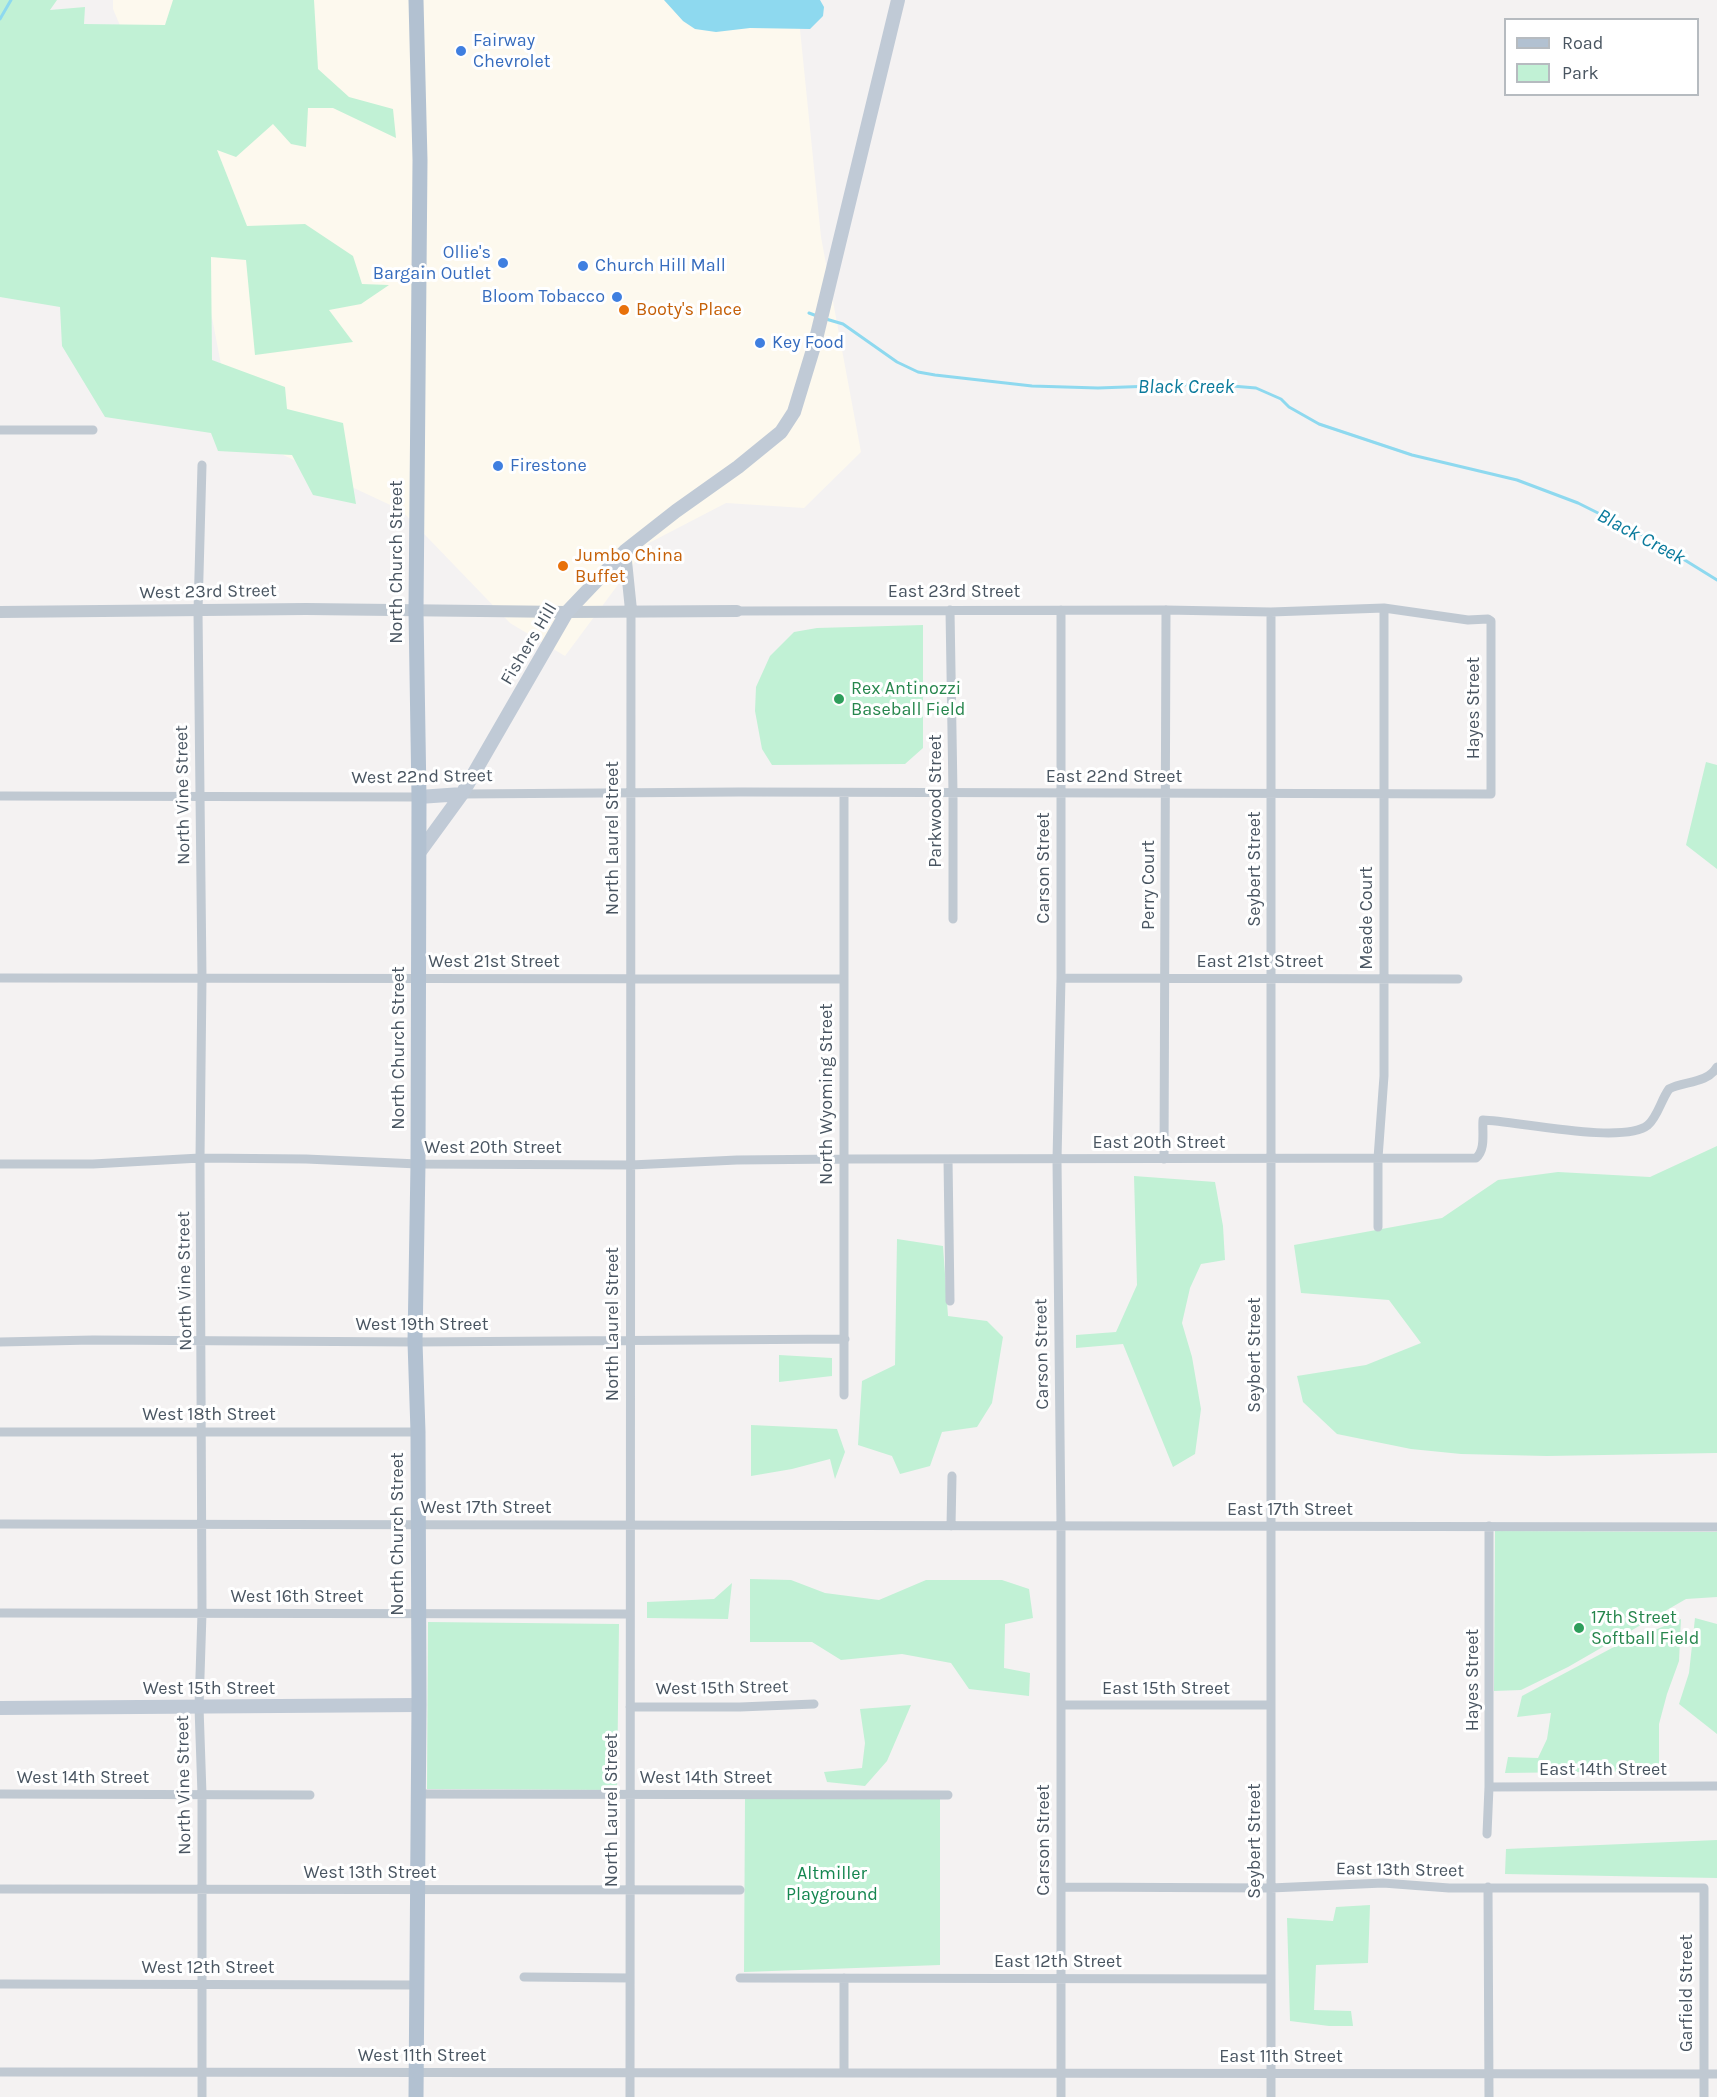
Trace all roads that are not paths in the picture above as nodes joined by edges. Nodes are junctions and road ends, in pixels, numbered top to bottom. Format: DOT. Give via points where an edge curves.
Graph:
graph roads {
  1 [pos="416,0"];
  2 [pos="898,0"];
  3 [pos="0,429"];
  4 [pos="93,430"];
  5 [pos="202,465"];
  6 [pos="625,551"];
  7 [pos="1384,608"];
  8 [pos="631,610"];
  9 [pos="950,610"];
  10 [pos="1061,610"];
  11 [pos="1166,610"];
  12 [pos="198,611"];
  13 [pos="416,611"];
  14 [pos="736,611"];
  15 [pos="0,612"];
  16 [pos="567,612"];
  17 [pos="1271,612"];
  18 [pos="1491,621"];
  19 [pos="631,792"];
  20 [pos="844,793"];
  21 [pos="462,794"];
  22 [pos="953,794"];
  23 [pos="1061,794"];
  24 [pos="1166,794"];
  25 [pos="1271,794"];
  26 [pos="1384,794"];
  27 [pos="199,795"];
  28 [pos="0,796"];
  29 [pos="419,797"];
  30 [pos="419,853"];
  31 [pos="953,919"];
  32 [pos="0,978"];
  33 [pos="202,978"];
  34 [pos="1061,978"];
  35 [pos="1166,978"];
  36 [pos="1271,978"];
  37 [pos="1384,978"];
  38 [pos="419,979"];
  39 [pos="631,979"];
  40 [pos="1458,979"];
  41 [pos="844,980"];
  42 [pos="1717,1067"];
  43 [pos="200,1158"];
  44 [pos="1378,1158"];
  45 [pos="843,1159"];
  46 [pos="948,1159"];
  47 [pos="1164,1159"];
  48 [pos="1271,1159"];
  49 [pos="1057,1160"];
  50 [pos="0,1164"];
  51 [pos="418,1164"];
  52 [pos="630,1165"];
  53 [pos="1377,1227"];
  54 [pos="950,1301"];
  55 [pos="845,1339"];
  56 [pos="631,1341"];
  57 [pos="0,1342"];
  58 [pos="202,1342"];
  59 [pos="415,1342"];
  60 [pos="844,1395"];
  61 [pos="0,1432"];
  62 [pos="202,1432"];
  63 [pos="418,1432"];
  64 [pos="952,1476"];
  65 [pos="0,1524"];
  66 [pos="202,1524"];
  67 [pos="417,1525"];
  68 [pos="631,1525"];
  69 [pos="864,1525"];
  70 [pos="951,1526"];
  71 [pos="1061,1526"];
  72 [pos="1271,1526"];
  73 [pos="1489,1526"];
  74 [pos="1717,1527"];
  75 [pos="0,1613"];
  76 [pos="202,1613"];
  77 [pos="417,1613"];
  78 [pos="630,1614"];
  79 [pos="814,1704"];
  80 [pos="419,1705"];
  81 [pos="1060,1705"];
  82 [pos="1271,1705"];
  83 [pos="199,1707"];
  84 [pos="630,1707"];
  85 [pos="0,1708"];
  86 [pos="1717,1786"];
  87 [pos="1489,1787"];
  88 [pos="0,1794"];
  89 [pos="202,1794"];
  90 [pos="417,1794"];
  91 [pos="630,1794"];
  92 [pos="310,1795"];
  93 [pos="948,1795"];
  94 [pos="1487,1833"];
  95 [pos="1061,1887"];
  96 [pos="1488,1887"];
  97 [pos="1271,1888"];
  98 [pos="1704,1888"];
  99 [pos="0,1889"];
  100 [pos="202,1889"];
  101 [pos="417,1889"];
  102 [pos="630,1890"];
  103 [pos="740,1890"];
  104 [pos="524,1977"];
  105 [pos="630,1978"];
  106 [pos="740,1978"];
  107 [pos="844,1978"];
  108 [pos="1060,1978"];
  109 [pos="1271,1979"];
  110 [pos="0,1984"];
  111 [pos="202,1984"];
  112 [pos="416,1985"];
  113 [pos="0,2072"];
  114 [pos="202,2072"];
  115 [pos="416,2072"];
  116 [pos="630,2073"];
  117 [pos="844,2073"];
  118 [pos="1060,2073"];
  119 [pos="1271,2074"];
  120 [pos="1489,2074"];
  121 [pos="1704,2074"];
  122 [pos="1717,2074"];
  123 [pos="202,2097"];
  124 [pos="416,2097"];
  125 [pos="630,2097"];
  126 [pos="1060,2097"];
  127 [pos="1271,2097"];
  128 [pos="1489,2097"];
  129 [pos="1704,2097"];
  1 -- 13 [label="main road, North Church Street" via="420,160"];
  2 -- 6 [label="main road, Fishers Hill" via="815,343 794,412 781,432"];
  3 -- 4 [label="street"];
  5 -- 12 [label="street, North Vine Street"];
  6 -- 8 [label="street, North Laurel Street"];
  6 -- 16 [label="main road, Fishers Hill"];
  7 -- 17 [label="street, East 23rd Street"];
  7 -- 18 [label="street, East 23rd Street"];
  7 -- 26 [label="street, Meade Court"];
  8 -- 14 [label="street, East 23rd Street"];
  8 -- 16 [label="street, East 23rd Street"];
  8 -- 19 [label="street, North Laurel Street"];
  9 -- 10 [label="street, East 23rd Street"];
  9 -- 14 [label="street, East 23rd Street"];
  9 -- 22 [label="street, Parkwood Street"];
  10 -- 11 [label="street, East 23rd Street"];
  10 -- 23 [label="street, Carson Street"];
  11 -- 17 [label="street, East 23rd Street"];
  11 -- 24 [label="street, Perry Court"];
  12 -- 13 [label="street, West 23rd Street"];
  12 -- 15 [label="street, West 23rd Street"];
  12 -- 27 [label="street, North Vine Street"];
  13 -- 16 [label="street, East 23rd Street"];
  13 -- 29 [label="main road, North Church Street"];
  16 -- 21 [label="main road, Fishers Hill"];
  17 -- 25 [label="street, Seybert Street"];
  18 -- 26 [label="street, Hayes Street" via="1491,794"];
  19 -- 20 [label="street, West 22nd Street"];
  19 -- 21 [label="street, West 22nd Street"];
  19 -- 39 [label="street, North Laurel Street"];
  20 -- 22 [label="street, East 22nd Street"];
  20 -- 41 [label="street, North Wyoming Street"];
  21 -- 29 [label="main road, West 22nd Street"];
  21 -- 30 [label="main road, Fishers Hill"];
  22 -- 23 [label="street, East 22nd Street"];
  22 -- 31 [label="street, Parkwood Street"];
  23 -- 24 [label="street, East 22nd Street"];
  23 -- 34 [label="street, Carson Street"];
  24 -- 25 [label="street, East 22nd Street"];
  24 -- 35 [label="street, Perry Court"];
  25 -- 26 [label="street, East 22nd Street"];
  25 -- 36 [label="street, Seybert Street"];
  26 -- 37 [label="street, Meade Court"];
  27 -- 28 [label="street, West 22nd Street"];
  27 -- 29 [label="street, West 22nd Street"];
  27 -- 33 [label="street, North Vine Street"];
  29 -- 30 [label="main road, North Church Street"];
  30 -- 38 [label="main road, North Church Street"];
  32 -- 33 [label="street, West 21st Street"];
  33 -- 38 [label="street, West 21st Street"];
  33 -- 43 [label="street, North Vine Street"];
  34 -- 35 [label="street, East 21st Street"];
  34 -- 49 [label="street, Carson Street"];
  35 -- 36 [label="street, East 21st Street"];
  35 -- 47 [label="street, Perry Court"];
  36 -- 37 [label="street, East 21st Street"];
  36 -- 48 [label="street, Seybert Street"];
  37 -- 40 [label="street, East 21st Street"];
  37 -- 44 [label="street, Meade Court" via="1384,1076"];
  38 -- 39 [label="street, West 21st Street"];
  38 -- 51 [label="main road, North Church Street"];
  39 -- 41 [label="street, West 21st Street"];
  39 -- 52 [label="street, North Laurel Street"];
  41 -- 45 [label="street, North Wyoming Street"];
  42 -- 44 [label="street, East 20th Street" via="1700,1080 1669,1089 1654,1119 1631,1132 1568,1131 1483,1120 1482,1149 1476,1158"];
  43 -- 50 [label="street, West 20th Street"];
  43 -- 51 [label="street, West 20th Street"];
  43 -- 58 [label="street, North Vine Street"];
  44 -- 48 [label="street, East 20th Street"];
  44 -- 53 [label="street, Meade Court"];
  45 -- 46 [label="street, East 20th Street"];
  45 -- 52 [label="street, West 20th Street"];
  45 -- 55 [label="street, North Wyoming Street"];
  46 -- 49 [label="street, East 20th Street"];
  46 -- 54 [label="street"];
  47 -- 48 [label="street, East 20th Street"];
  47 -- 49 [label="street, East 20th Street"];
  48 -- 72 [label="street, Seybert Street"];
  49 -- 71 [label="street, Carson Street"];
  51 -- 52 [label="street, West 20th Street"];
  51 -- 59 [label="main road, North Church Street"];
  52 -- 56 [label="street, North Laurel Street"];
  55 -- 56 [label="street, West 19th Street"];
  55 -- 60 [label="street, North Wyoming Street"];
  56 -- 59 [label="street, West 19th Street"];
  56 -- 68 [label="street, North Laurel Street"];
  57 -- 58 [label="street, West 19th Street"];
  58 -- 59 [label="street, West 19th Street"];
  58 -- 62 [label="street, North Vine Street"];
  59 -- 63 [label="main road, North Church Street"];
  61 -- 62 [label="street, West 18th Street"];
  62 -- 63 [label="street, West 18th Street"];
  62 -- 66 [label="street, North Vine Street"];
  63 -- 67 [label="main road, North Church Street"];
  64 -- 70 [label="street"];
  65 -- 66 [label="street, West 17th Street"];
  66 -- 67 [label="street, West 17th Street"];
  66 -- 76 [label="street, North Vine Street"];
  67 -- 68 [label="street, West 17th Street"];
  67 -- 77 [label="main road, North Church Street"];
  68 -- 69 [label="street, West 17th Street"];
  68 -- 78 [label="street, North Laurel Street"];
  69 -- 70 [label="street, East 17th Street"];
  70 -- 71 [label="street, East 17th Street"];
  71 -- 72 [label="street, East 17th Street"];
  71 -- 81 [label="street, Carson Street"];
  72 -- 73 [label="street, East 17th Street"];
  72 -- 82 [label="street, Seybert Street"];
  73 -- 74 [label="street, East 17th Street"];
  73 -- 87 [label="street, Hayes Street"];
  75 -- 76 [label="street, West 16th Street"];
  76 -- 77 [label="street, West 16th Street"];
  76 -- 83 [label="street, North Vine Street"];
  77 -- 78 [label="street, West 16th Street"];
  77 -- 80 [label="main road, North Church Street"];
  78 -- 84 [label="street, North Laurel Street"];
  79 -- 84 [label="street, West 15th Street"];
  80 -- 83 [label="main road, West 15th Street"];
  80 -- 90 [label="main road, North Church Street"];
  81 -- 82 [label="street, East 15th Street"];
  81 -- 95 [label="street, Carson Street"];
  82 -- 97 [label="street, Seybert Street"];
  83 -- 85 [label="main road, West 15th Street"];
  83 -- 89 [label="street, North Vine Street"];
  84 -- 91 [label="street, North Laurel Street"];
  86 -- 87 [label="street, East 14th Street"];
  87 -- 94 [label="street, Hayes Street"];
  88 -- 89 [label="street, West 14th Street"];
  89 -- 92 [label="street, West 14th Street"];
  89 -- 100 [label="street, North Vine Street"];
  90 -- 91 [label="street, West 14th Street"];
  90 -- 101 [label="main road, North Church Street"];
  91 -- 93 [label="street, West 14th Street"];
  91 -- 102 [label="street, North Laurel Street"];
  95 -- 97 [label="street, East 13th Street"];
  95 -- 108 [label="street, Carson Street"];
  96 -- 97 [label="street, East 13th Street" via="1383,1883"];
  96 -- 98 [label="street, East 13th Street"];
  96 -- 120 [label="street"];
  97 -- 109 [label="street, Seybert Street"];
  98 -- 121 [label="street, Garfield Street"];
  99 -- 100 [label="street, West 13th Street"];
  100 -- 101 [label="street, West 13th Street"];
  100 -- 111 [label="street, North Vine Street"];
  101 -- 102 [label="street, West 13th Street"];
  101 -- 112 [label="main road, North Church Street"];
  102 -- 103 [label="street, West 13th Street"];
  102 -- 105 [label="street, North Laurel Street"];
  104 -- 105 [label="street"];
  105 -- 116 [label="street, North Laurel Street"];
  106 -- 107 [label="street"];
  107 -- 108 [label="street, East 12th Street"];
  107 -- 117 [label="street"];
  108 -- 109 [label="street, East 12th Street"];
  108 -- 118 [label="street, Carson Street"];
  109 -- 119 [label="street, Seybert Street"];
  110 -- 111 [label="street, West 12th Street"];
  111 -- 112 [label="street, West 12th Street"];
  111 -- 114 [label="street, North Vine Street"];
  112 -- 115 [label="main road, North Church Street"];
  113 -- 114 [label="street, West 11th Street"];
  114 -- 115 [label="street, West 11th Street"];
  114 -- 123 [label="street, North Vine Street"];
  115 -- 116 [label="street, West 11th Street"];
  115 -- 124 [label="main road, North Church Street"];
  116 -- 117 [label="street, West 11th Street"];
  116 -- 125 [label="street, North Laurel Street"];
  117 -- 118 [label="street, East 11th Street"];
  118 -- 119 [label="street, East 11th Street"];
  118 -- 126 [label="street, Carson Street"];
  119 -- 120 [label="street, East 11th Street"];
  119 -- 127 [label="street, Seybert Street"];
  120 -- 121 [label="street, East 11th Street"];
  120 -- 128 [label="street"];
  121 -- 122 [label="street, East 11th Street"];
  121 -- 129 [label="street, Garfield Street"];
}
